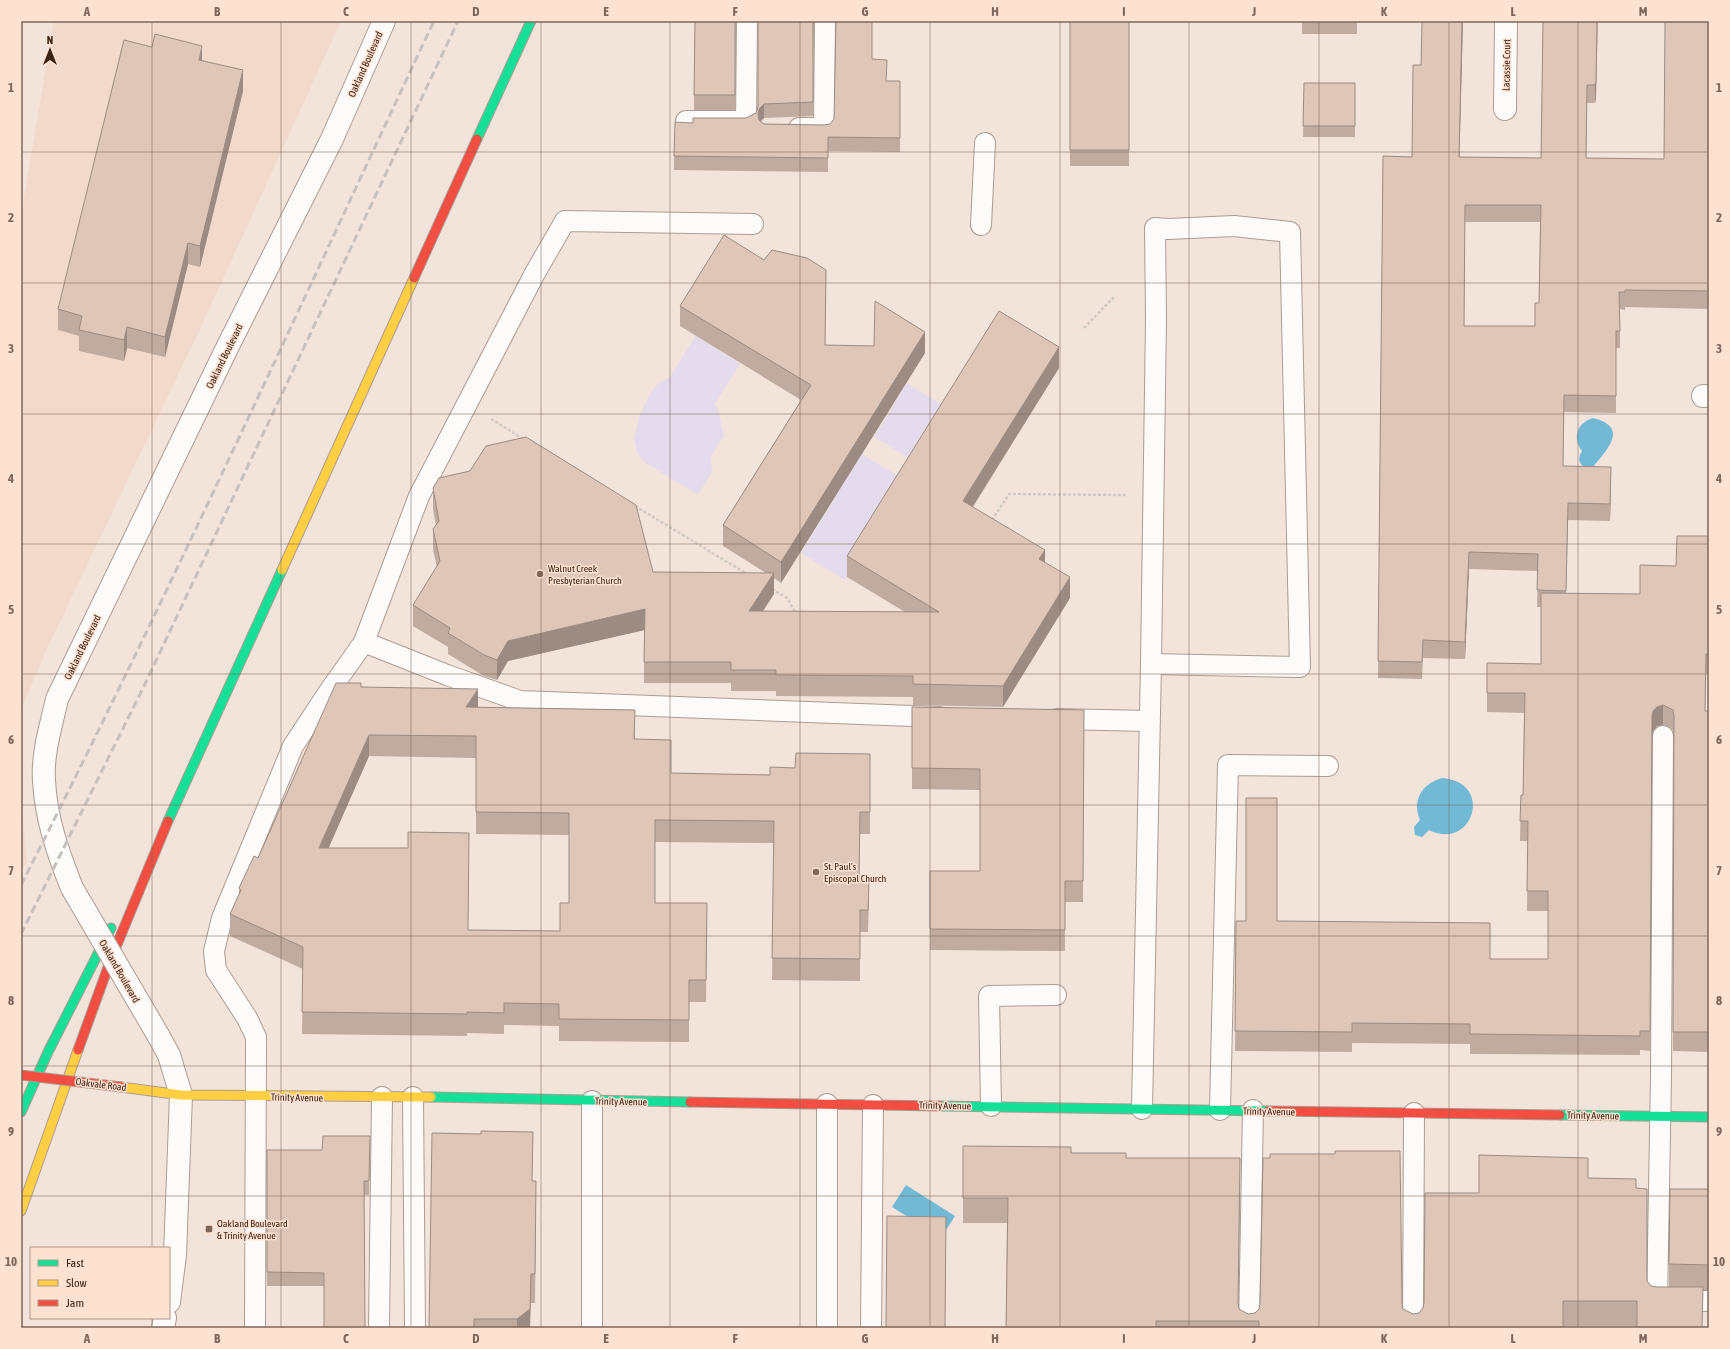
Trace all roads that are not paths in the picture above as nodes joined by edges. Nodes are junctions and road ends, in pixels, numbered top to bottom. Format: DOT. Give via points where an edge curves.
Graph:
graph roads {
  1 [pos="384,21"];
  2 [pos="531,21"];
  3 [pos="747,21"];
  4 [pos="825,21"];
  5 [pos="1506,21"];
  6 [pos="1505,109"];
  7 [pos="686,121"];
  8 [pos="777,128"];
  9 [pos="985,143"];
  10 [pos="753,224"];
  11 [pos="981,225"];
  12 [pos="364,642"];
  13 [pos="1151,664"];
  14 [pos="954,717"];
  15 [pos="1040,719"];
  16 [pos="1149,721"];
  17 [pos="1663,736"];
  18 [pos="1328,766"];
  19 [pos="154,851"];
  20 [pos="1056,995"];
  21 [pos="21,1075"];
  22 [pos="181,1095"];
  23 [pos="256,1096"];
  24 [pos="382,1097"];
  25 [pos="413,1097"];
  26 [pos="592,1101"];
  27 [pos="827,1104"];
  28 [pos="873,1105"];
  29 [pos="991,1106"];
  30 [pos="1142,1109"];
  31 [pos="1220,1110"];
  32 [pos="1252,1110"];
  33 [pos="21,1112"];
  34 [pos="1414,1113"];
  35 [pos="1660,1116"];
  36 [pos="1709,1117"];
  37 [pos="21,1211"];
  38 [pos="170,1295"];
  39 [pos="1709,1301"];
  40 [pos="255,1328"];
  41 [pos="379,1328"];
  42 [pos="415,1328"];
  43 [pos="592,1328"];
  44 [pos="827,1328"];
  45 [pos="871,1328"];
  46 [pos="1249,1328"];
  47 [pos="1413,1328"];
  1 -- 22 [label="street, Oakland Boulevard, bridge" via="332,139 226,350 57,699 47,739 44,780 47,811 57,849 72,888 169,1055"];
  2 -- 19 [label="main road"];
  3 -- 7 [label="lane" via="746,121"];
  4 -- 8 [label="lane" via="824,128"];
  5 -- 6 [label="street, Lacassie Court"];
  9 -- 11 [label="lane"];
  10 -- 12 [label="lane" via="565,221 535,273 420,496"];
  12 -- 14 [label="lane" via="520,701 869,716"];
  12 -- 23 [label="lane" via="294,746 222,918 214,951 216,970 247,1018 256,1037"];
  13 -- 13 [label="lane" via="1300,666 1290,232 1234,226 1155,228"];
  13 -- 16 [label="lane"];
  15 -- 16 [label="lane"];
  16 -- 30 [label="lane"];
  17 -- 35 [label="lane"];
  18 -- 31 [label="lane" via="1228,765"];
  19 -- 33 [label="main road" via="48,1052"];
  19 -- 37 [label="main road" via="111,959"];
  20 -- 29 [label="lane" via="989,996"];
  21 -- 22 [label="main road, Oakvale Road, bridge"];
  22 -- 23 [label="main road, Trinity Avenue"];
  22 -- 38 [label="street, Oakland Boulevard" via="176,1255"];
  23 -- 24 [label="main road, Trinity Avenue"];
  23 -- 40 [label="lane"];
  24 -- 25 [label="main road, Trinity Avenue"];
  24 -- 41 [label="lane"];
  25 -- 26 [label="main road, Trinity Avenue"];
  25 -- 42 [label="lane"];
  26 -- 27 [label="main road, Trinity Avenue"];
  26 -- 43 [label="lane"];
  27 -- 28 [label="main road, Trinity Avenue"];
  27 -- 44 [label="lane"];
  28 -- 29 [label="main road, Trinity Avenue"];
  28 -- 45 [label="lane"];
  29 -- 30 [label="main road, Trinity Avenue"];
  30 -- 31 [label="main road, Trinity Avenue"];
  31 -- 32 [label="main road, Trinity Avenue"];
  32 -- 34 [label="main road, Trinity Avenue"];
  32 -- 46 [label="lane"];
  34 -- 35 [label="main road, Trinity Avenue"];
  34 -- 47 [label="lane"];
  35 -- 36 [label="main road, Trinity Avenue"];
  35 -- 39 [label="lane" via="1656,1301"];
}
